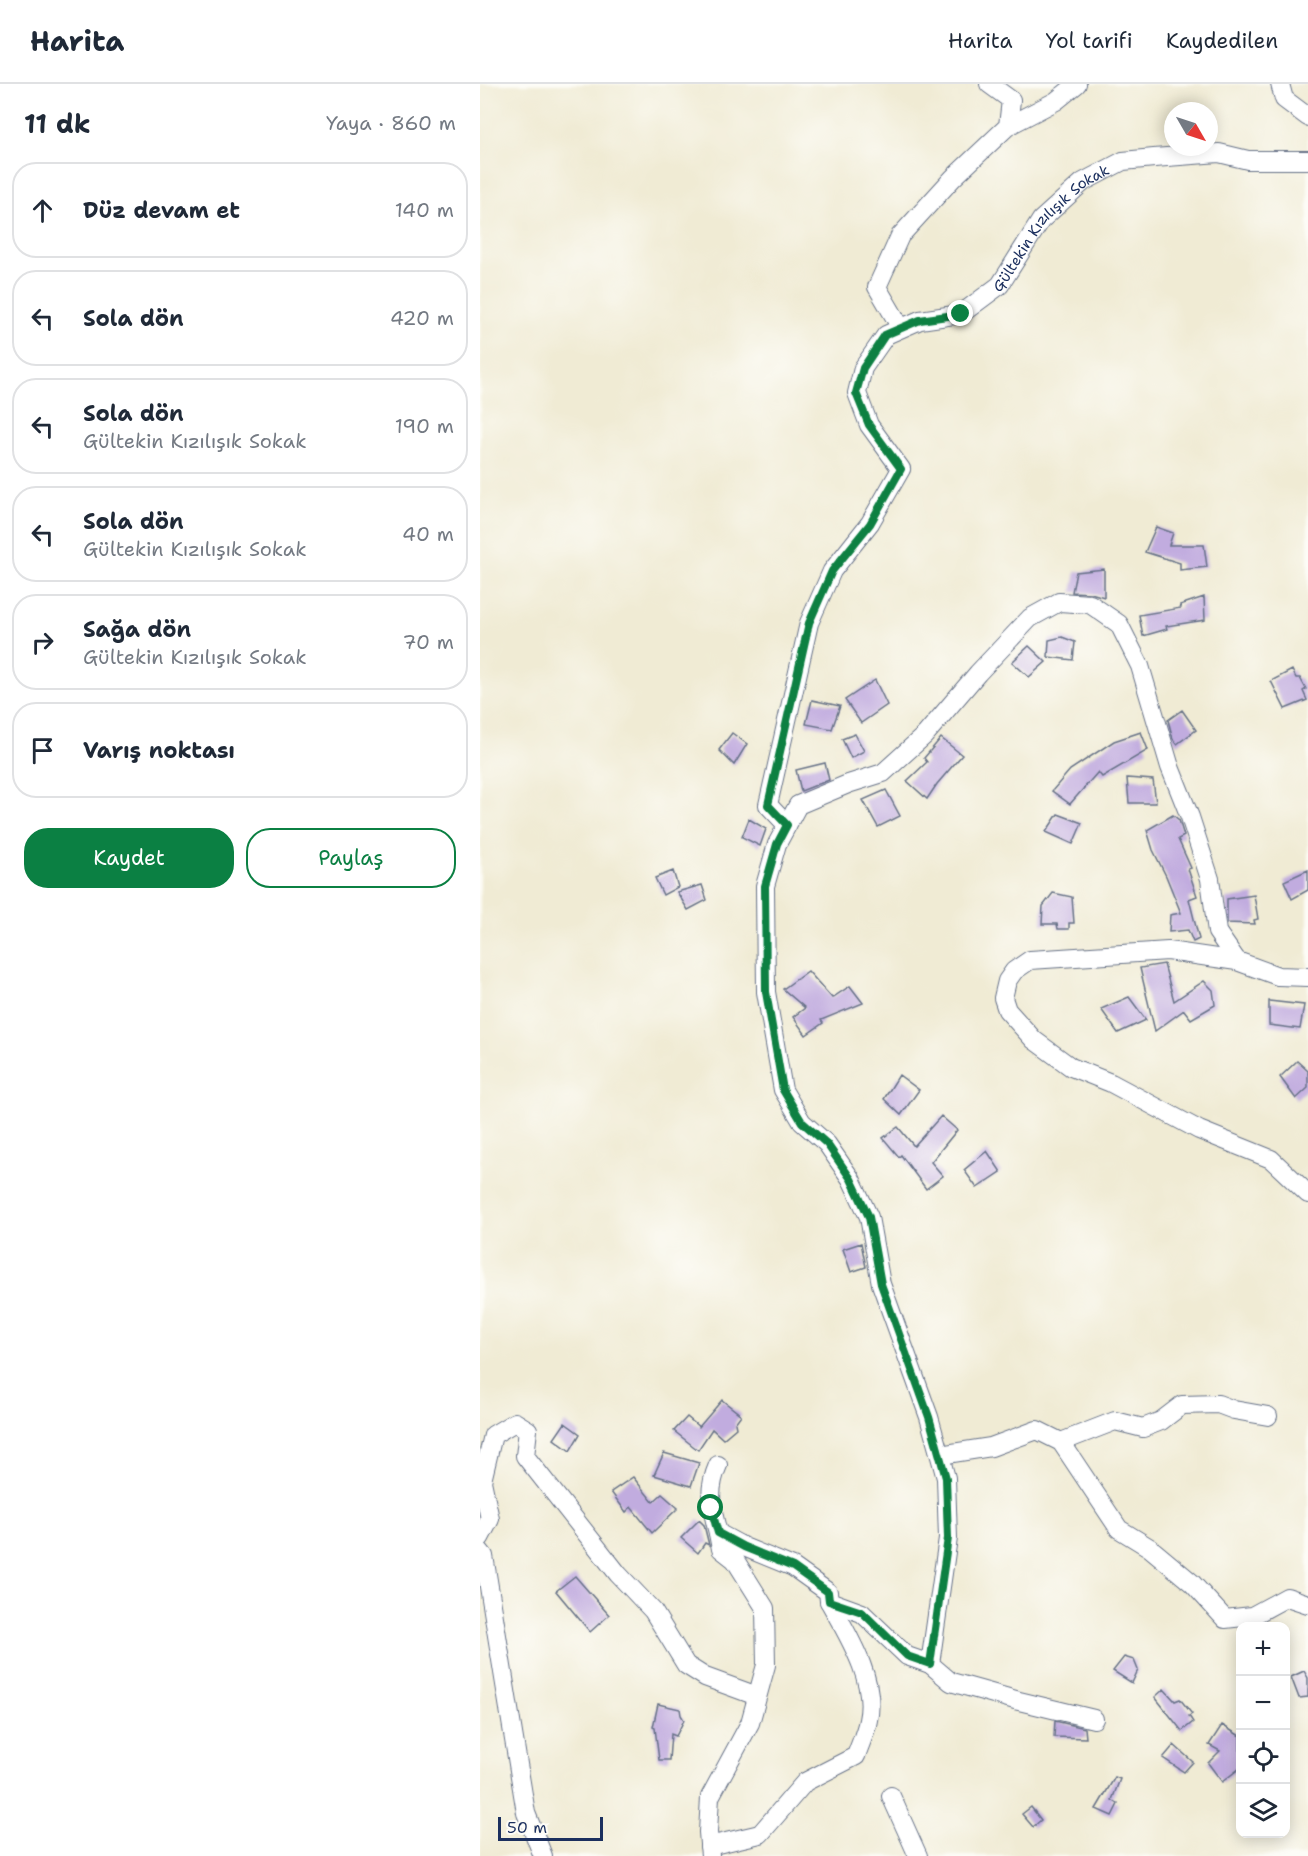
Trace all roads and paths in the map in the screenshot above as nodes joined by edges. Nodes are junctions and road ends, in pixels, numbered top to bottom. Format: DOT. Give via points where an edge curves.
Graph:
graph roads {
  1 [pos="990,84"];
  2 [pos="1077,84"];
  3 [pos="1280,84"];
  4 [pos="1308,117"];
  5 [pos="1008,126"];
  6 [pos="1308,160"];
  7 [pos="901,328"];
  8 [pos="787,825"];
  9 [pos="1237,961"];
  10 [pos="1308,977"];
  11 [pos="1308,1194"];
  12 [pos="1268,1416"];
  13 [pos="1061,1442"];
  14 [pos="940,1455"];
  15 [pos="718,1465"];
  16 [pos="718,1533"];
  17 [pos="480,1538"];
  18 [pos="480,1551"];
  19 [pos="829,1601"];
  20 [pos="1308,1604"];
  21 [pos="930,1664"];
  22 [pos="757,1696"];
  23 [pos="1094,1719"];
  24 [pos="891,1796"];
  25 [pos="709,1851"];
  26 [pos="543,1856"];
  27 [pos="918,1856"];
  1 -- 5 [label="street" via="1011,100"];
  2 -- 5 [label="street" via="1056,101"];
  3 -- 4 [label="street" via="1284,99"];
  5 -- 7 [label="street" via="900,236 877,287"];
  6 -- 7 [label="street, Gültekin Kızılışık Sokak" via="1248,160 1219,153 1123,161 1083,182 1041,220 1000,285 961,314 920,320"];
  7 -- 8 [label="street, Gültekin Kızılışık Sokak" via="885,335 863,368 856,393 869,425 901,469 870,524 832,571 809,623 768,805"];
  8 -- 9 [label="street" via="798,805 883,773 926,735 1030,618 1059,602 1090,604 1119,624 1140,666 1210,879 1217,932"];
  8 -- 14 [label="street" via="765,886 766,992 783,1090 802,1122 827,1144 851,1179 869,1217 881,1284"];
  9 -- 10 [label="street" via="1278,976"];
  9 -- 11 [label="street" via="1168,951 1030,960 1014,971 1003,998 1007,1010 1034,1040 1071,1067 1111,1083 1199,1130 1271,1159"];
  12 -- 13 [label="street" via="1218,1404 1182,1405 1161,1421 1143,1428 1115,1421"];
  13 -- 14 [label="street" via="1037,1430 991,1447"];
  13 -- 20 [label="street" via="1119,1529 1150,1548 1192,1583 1225,1619 1252,1616 1287,1597"];
  14 -- 21 [label="street" via="946,1478 948,1538"];
  15 -- 16 [label="street" via="711,1481 711,1508"];
  16 -- 19 [label="street" via="793,1567 828,1592"];
  16 -- 22 [label="street" via="721,1549 735,1560 765,1608 766,1665"];
  17 -- 22 [label="street" via="490,1519 482,1481 493,1435 515,1422 528,1430 525,1456 536,1473 653,1611 686,1665 705,1677"];
  18 -- 26 [label="street" via="526,1813"];
  19 -- 21 [label="street" via="862,1612 907,1656"];
  19 -- 25 [label="street" via="857,1652 869,1693 869,1719 856,1756 805,1782 760,1834"];
  21 -- 23 [label="street" via="951,1682"];
  22 -- 25 [label="street" via="750,1723 710,1797"];
  24 -- 27 [label="street"];
}
